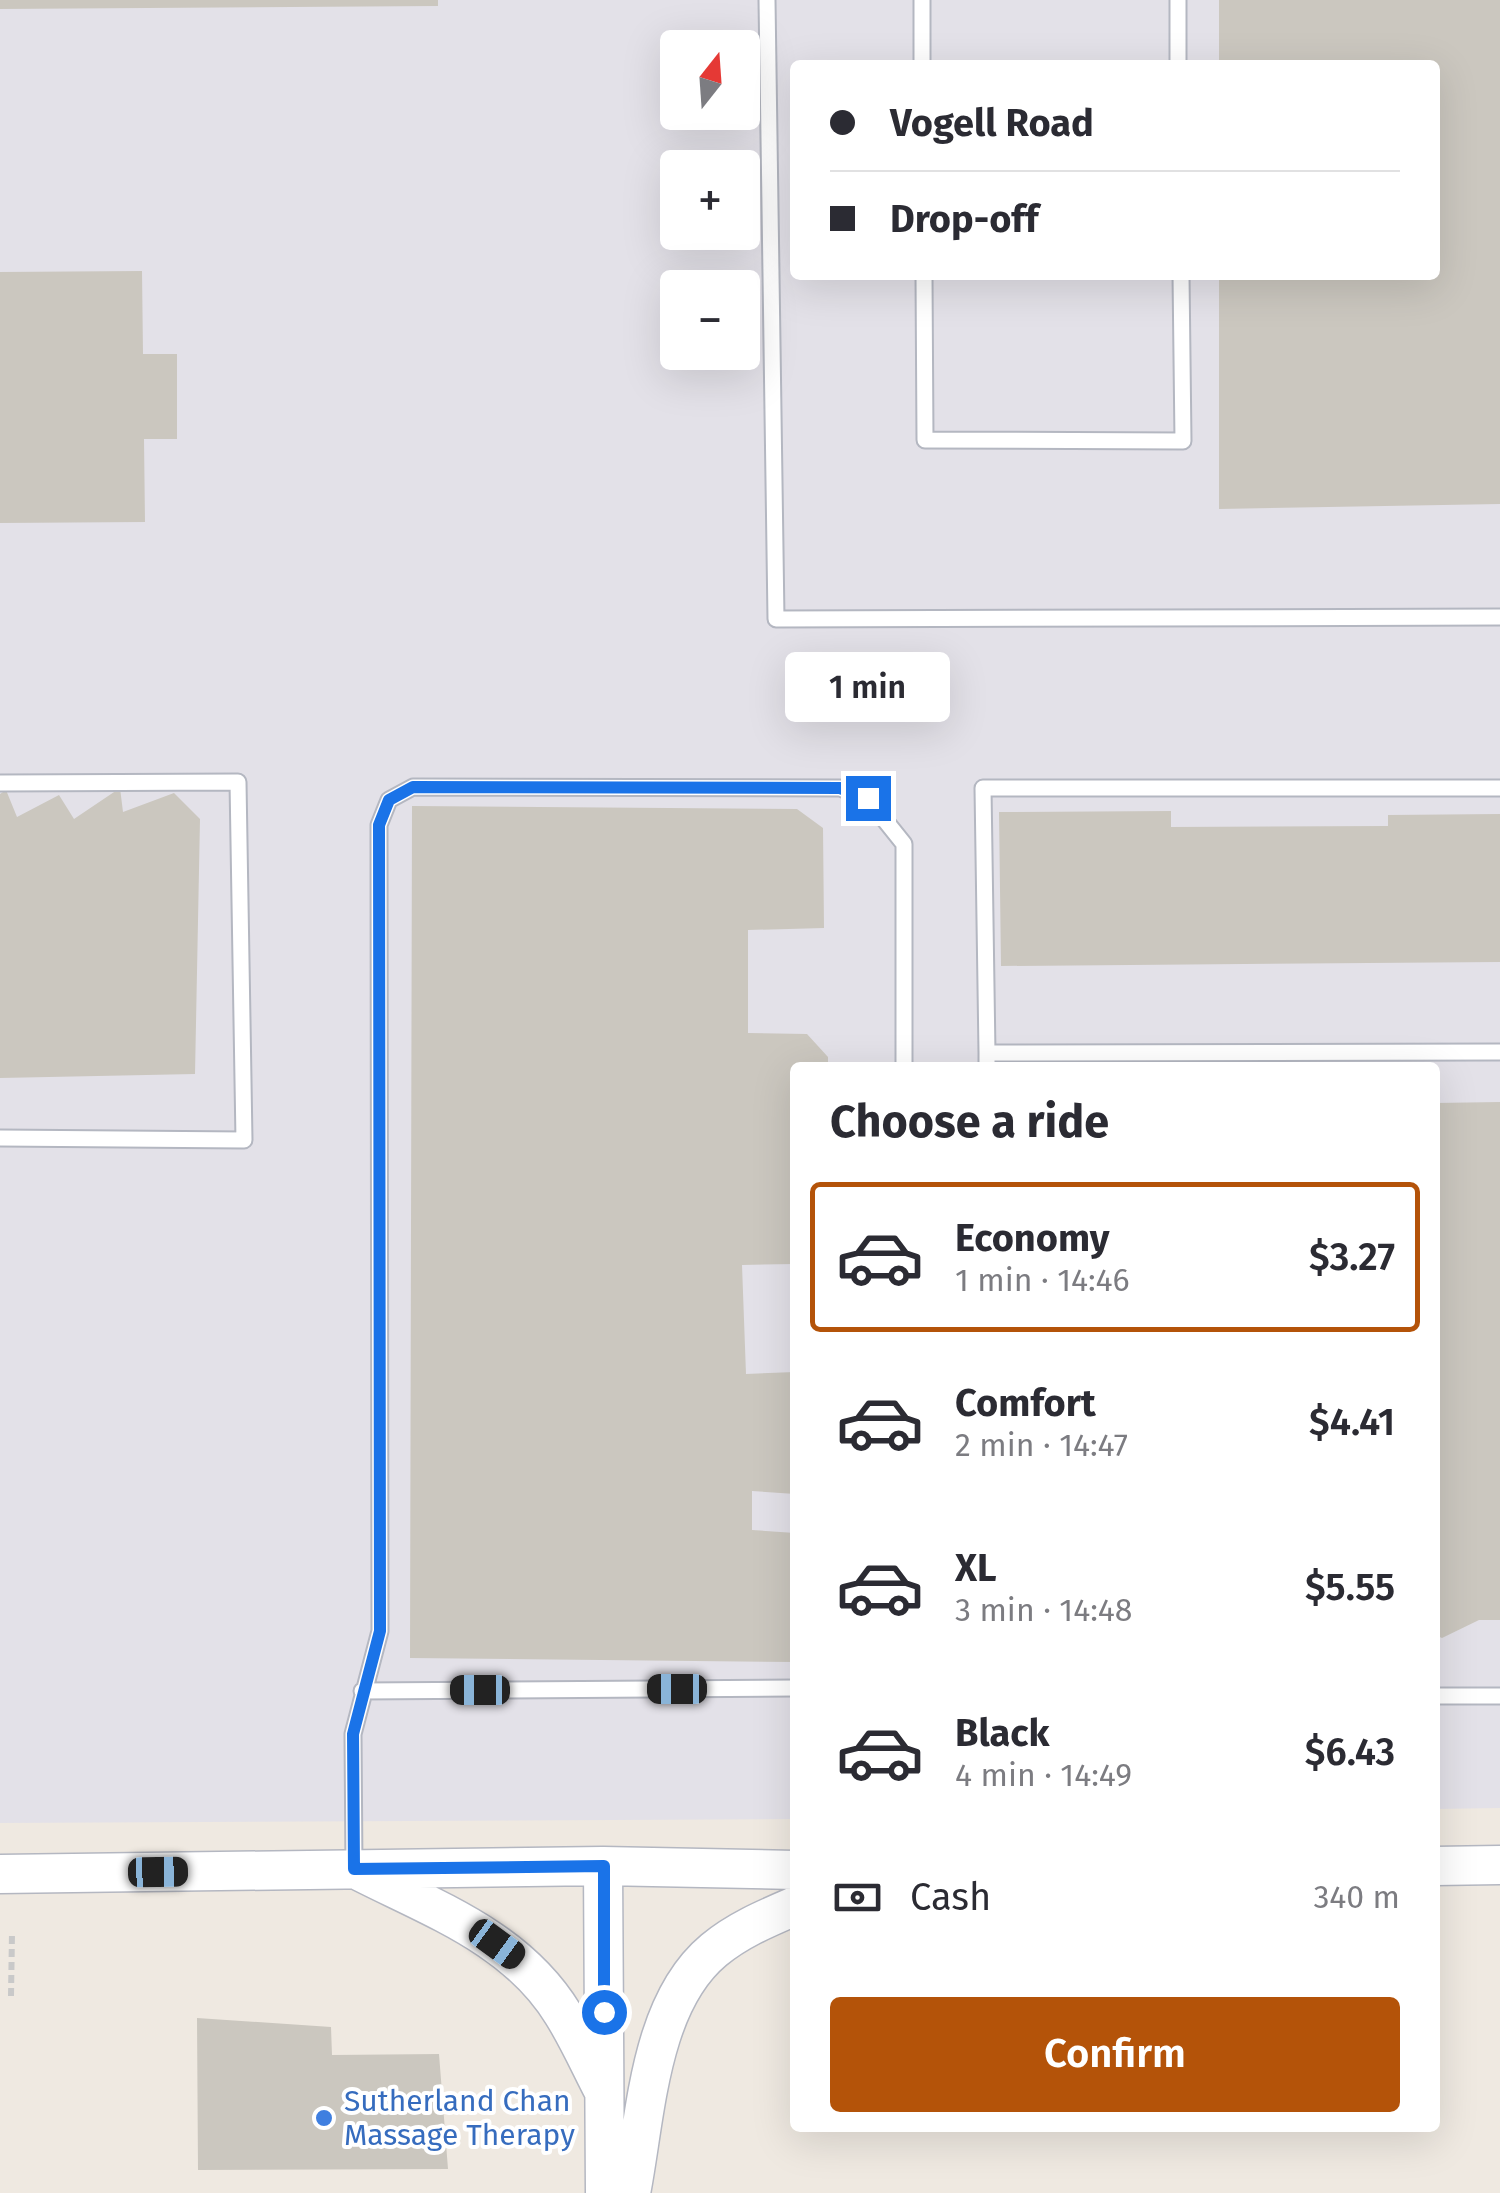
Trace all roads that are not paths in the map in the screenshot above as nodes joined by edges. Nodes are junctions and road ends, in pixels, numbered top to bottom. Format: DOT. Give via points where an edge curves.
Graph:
graph roads {
  1 [pos="766,0"];
  2 [pos="922,0"];
  3 [pos="1178,0"];
  4 [pos="922,60"];
  5 [pos="1178,60"];
  6 [pos="924,280"];
  7 [pos="1180,280"];
  8 [pos="1500,618"];
  9 [pos="0,783"];
  10 [pos="1500,788"];
  11 [pos="1500,1052"];
  12 [pos="987,1060"];
  13 [pos="1289,1060"];
  14 [pos="904,1062"];
  15 [pos="0,1138"];
  16 [pos="790,1688"];
  17 [pos="362,1691"];
  18 [pos="1440,1696"];
  19 [pos="1500,1696"];
  20 [pos="1500,1865"];
  21 [pos="604,1866"];
  22 [pos="1440,1866"];
  23 [pos="354,1869"];
  24 [pos="790,1870"];
  25 [pos="0,1874"];
  26 [pos="790,1908"];
  27 [pos="604,2090"];
  28 [pos="604,2193"];
  29 [pos="631,2193"];
  1 -- 8 [label="lane" via="776,619"];
  2 -- 4 [label="lane"];
  3 -- 5 [label="lane"];
  6 -- 7 [label="lane" via="925,440 1184,441"];
  9 -- 15 [label="lane" via="238,782 244,1140"];
  10 -- 12 [label="lane" via="983,788"];
  11 -- 13 [label="lane"];
  12 -- 13 [label="lane"];
  14 -- 17 [label="lane" via="904,844 868,798 840,788 413,787 389,800 379,825 380,1631"];
  16 -- 17 [label="lane"];
  17 -- 23 [label="lane" via="353,1734"];
  18 -- 19 [label="lane"];
  20 -- 22 [label="street"];
  21 -- 23 [label="street"];
  21 -- 24 [label="street"];
  21 -- 27 [label="street"];
  23 -- 25 [label="street"];
  23 -- 27 [label="street" via="480,1931 514,1956 562,2012"];
  26 -- 29 [label="street" via="713,1950 688,1978 664,2030"];
  27 -- 28 [label="street"];
}
